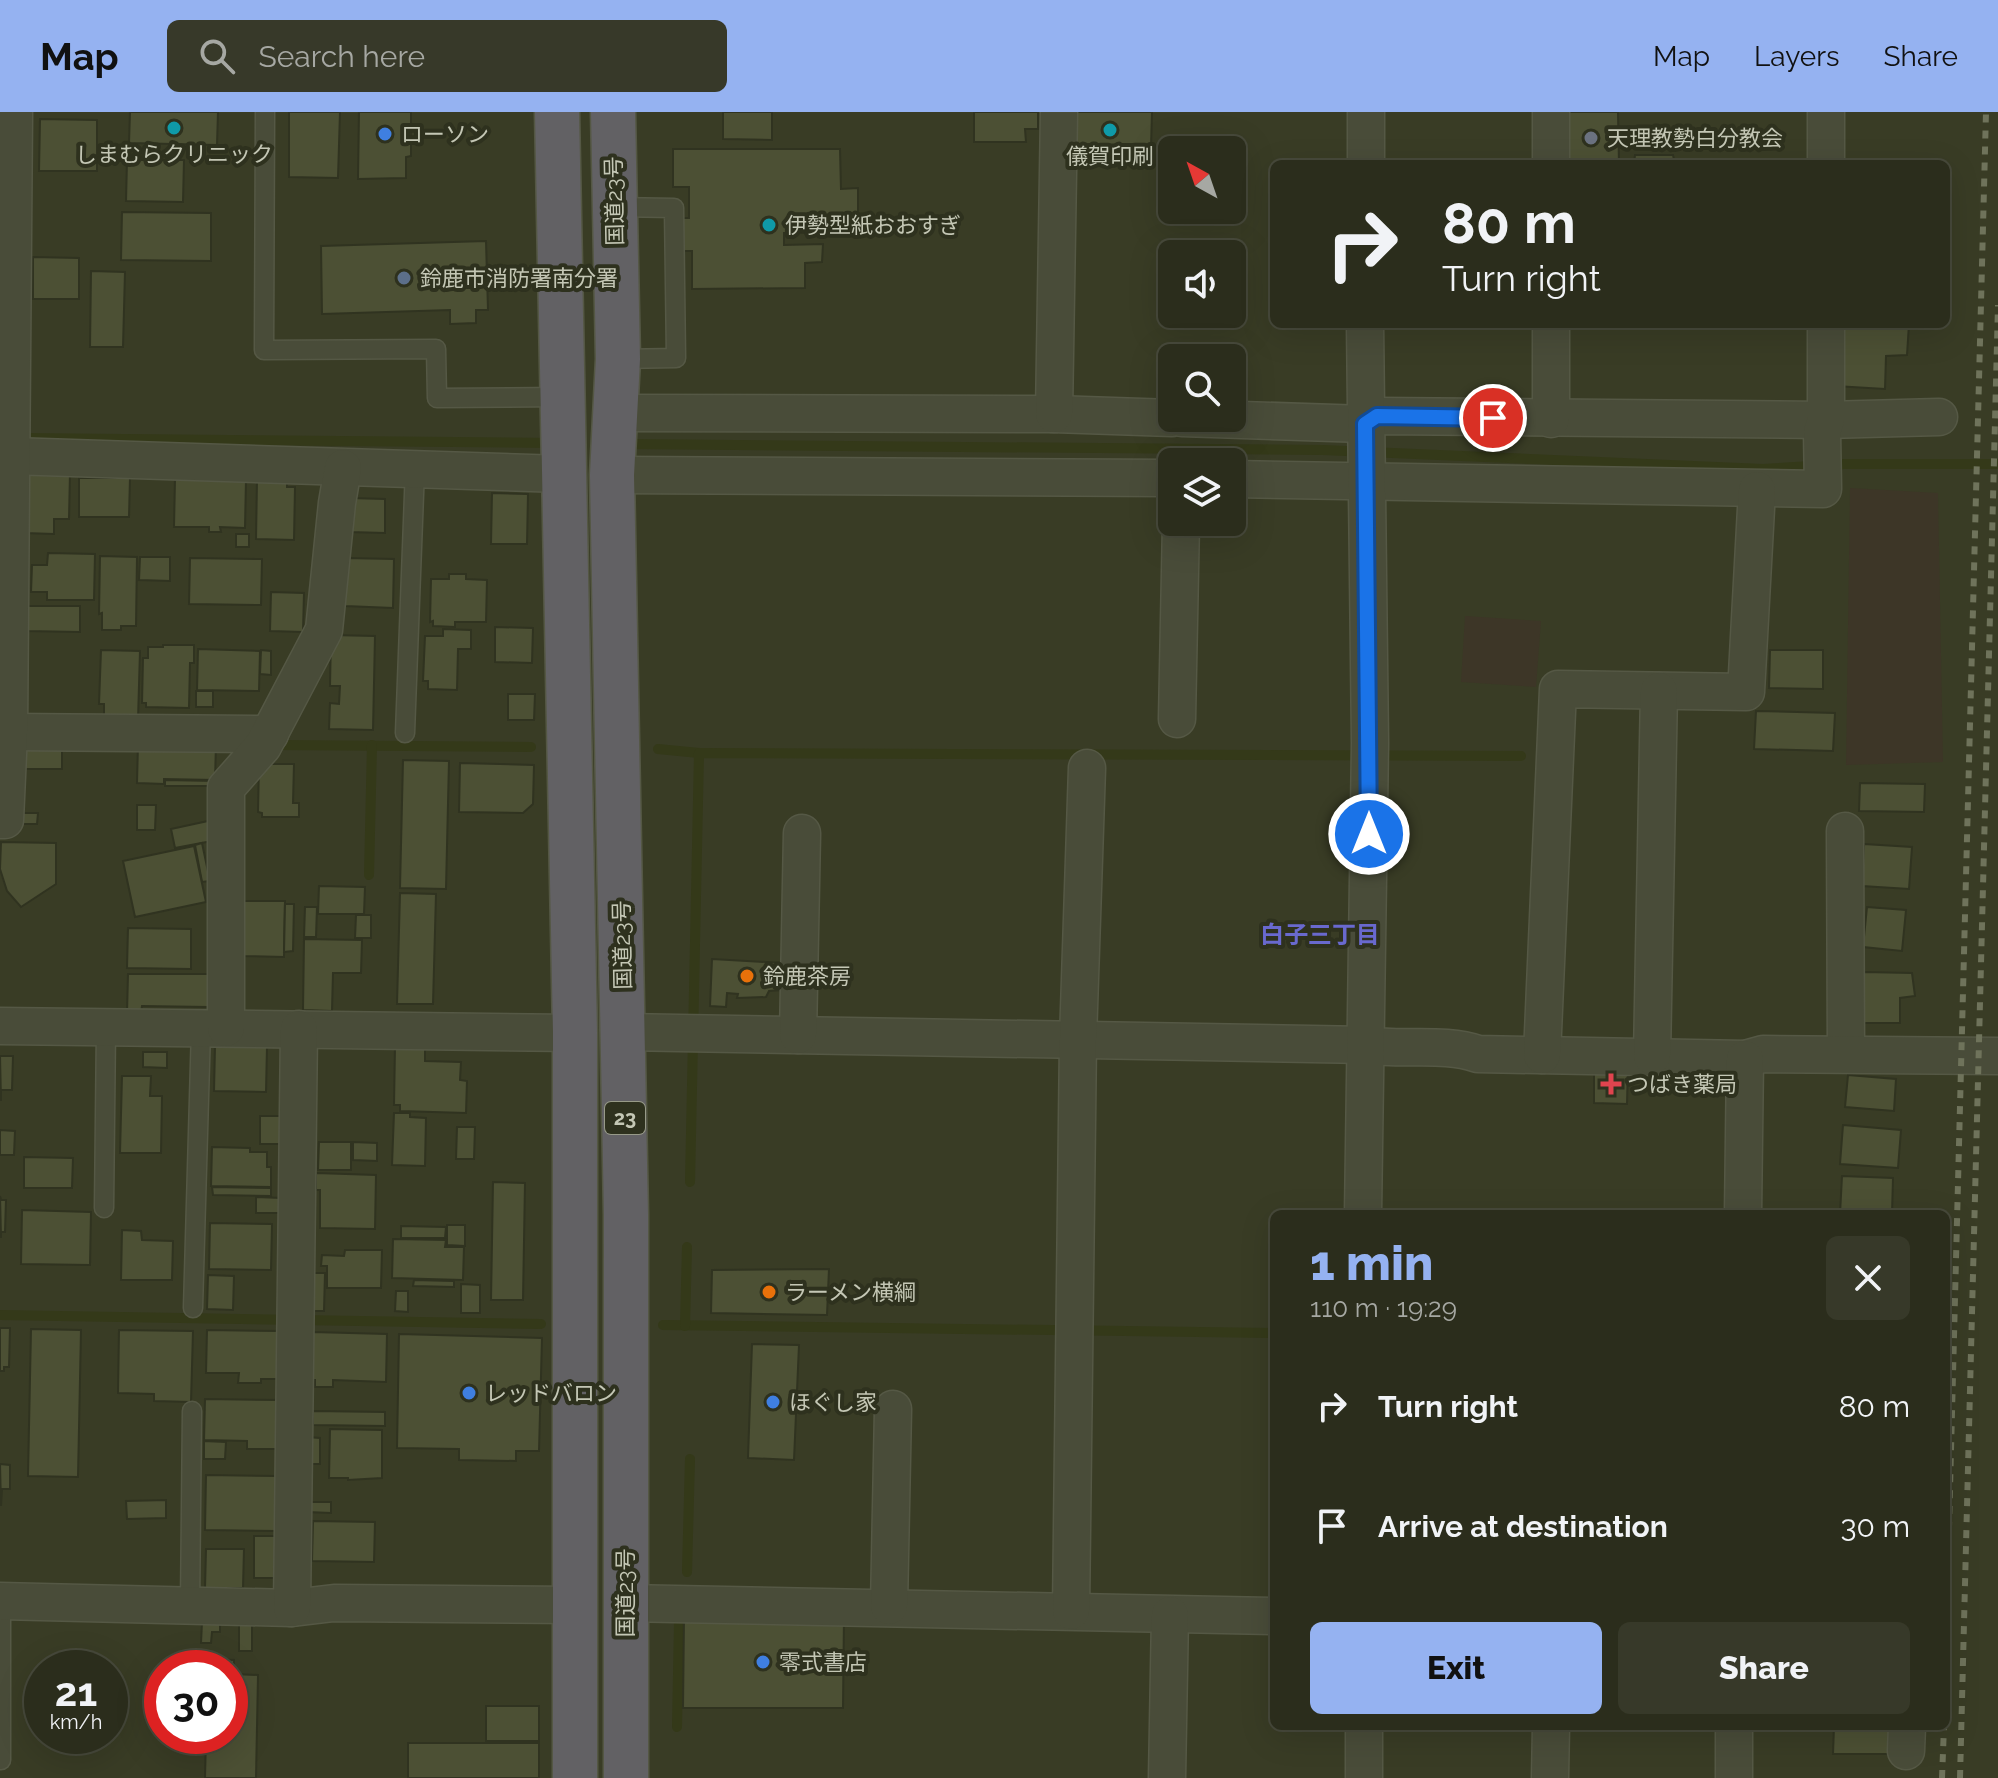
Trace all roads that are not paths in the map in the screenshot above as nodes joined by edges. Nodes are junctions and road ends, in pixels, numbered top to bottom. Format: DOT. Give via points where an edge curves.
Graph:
graph roads {
  1 [pos="14,112"];
  2 [pos="265,112"];
  3 [pos="557,112"];
  4 [pos="613,112"];
  5 [pos="1059,112"];
  6 [pos="1366,112"];
  7 [pos="1551,112"];
  8 [pos="1826,112"];
  9 [pos="1366,160"];
  10 [pos="1551,160"];
  11 [pos="1826,160"];
  12 [pos="614,207"];
  13 [pos="1365,328"];
  14 [pos="1551,328"];
  15 [pos="1826,328"];
  16 [pos="618,359"];
  17 [pos="613,413"];
  18 [pos="1054,414"];
  19 [pos="1939,417"];
  20 [pos="1158,418"];
  21 [pos="1551,419"];
  22 [pos="1246,420"];
  23 [pos="1365,424"];
  24 [pos="1824,426"];
  25 [pos="562,438"];
  26 [pos="11,456"];
  27 [pos="613,467"];
  28 [pos="343,468"];
  29 [pos="415,468"];
  30 [pos="1158,478"];
  31 [pos="1246,479"];
  32 [pos="1365,481"];
  33 [pos="1757,490"];
  34 [pos="1181,536"];
  35 [pos="1659,691"];
  36 [pos="1177,719"];
  37 [pos="9,732"];
  38 [pos="405,733"];
  39 [pos="270,734"];
  40 [pos="1087,768"];
  41 [pos="0,820"];
  42 [pos="1845,831"];
  43 [pos="802,833"];
  44 [pos="0,1026"];
  45 [pos="106,1027"];
  46 [pos="213,1028"];
  47 [pos="299,1029"];
  48 [pos="623,1032"];
  49 [pos="575,1033"];
  50 [pos="798,1035"];
  51 [pos="1078,1039"];
  52 [pos="1367,1045"];
  53 [pos="1846,1054"];
  54 [pos="1542,1055"];
  55 [pos="1652,1056"];
  56 [pos="1998,1056"];
  57 [pos="1745,1059"];
  58 [pos="104,1208"];
  59 [pos="1363,1210"];
  60 [pos="1743,1210"];
  61 [pos="193,1308"];
  62 [pos="893,1409"];
  63 [pos="192,1411"];
  64 [pos="0,1601"];
  65 [pos="624,1603"];
  66 [pos="576,1605"];
  67 [pos="190,1606"];
  68 [pos="889,1606"];
  69 [pos="292,1608"];
  70 [pos="1071,1611"];
  71 [pos="1170,1615"];
  72 [pos="1270,1616"];
  73 [pos="1364,1730"];
  74 [pos="1551,1730"];
  75 [pos="1734,1730"];
  76 [pos="1,1760"];
  77 [pos="575,1778"];
  78 [pos="626,1778"];
  79 [pos="1167,1778"];
  80 [pos="1364,1778"];
  81 [pos="1550,1778"];
  82 [pos="1734,1778"];
  1 -- 26 [label="street"];
  2 -- 25 [label="lane" via="264,350 436,349 437,398"];
  3 -- 25 [label="highway, 23"];
  4 -- 12 [label="highway, 国道23号 / 23"];
  5 -- 18 [label="street"];
  6 -- 9 [label="street"];
  7 -- 10 [label="street"];
  8 -- 11 [label="street"];
  12 -- 16 [label="highway, 国道23号 / 23"];
  12 -- 16 [label="lane" via="674,208 676,358"];
  13 -- 23 [label="street"];
  14 -- 21 [label="street"];
  15 -- 24 [label="street"];
  16 -- 17 [label="highway, 国道23号 / 23"];
  17 -- 18 [label="street"];
  17 -- 27 [label="highway, 国道23号 / 23"];
  18 -- 20 [label="street"];
  19 -- 24 [label="street"];
  21 -- 23 [label="street" via="1377,416"];
  21 -- 24 [label="street"];
  22 -- 23 [label="street"];
  23 -- 32 [label="street"];
  24 -- 33 [label="street" via="1823,489"];
  25 -- 29 [label="street"];
  25 -- 49 [label="highway, 23"];
  26 -- 28 [label="street"];
  26 -- 37 [label="street"];
  27 -- 30 [label="street"];
  27 -- 48 [label="highway, 国道23号 / 23"];
  28 -- 29 [label="street"];
  28 -- 39 [label="street" via="324,630"];
  29 -- 38 [label="lane"];
  31 -- 32 [label="street"];
  32 -- 33 [label="street"];
  32 -- 52 [label="street"];
  33 -- 35 [label="street" via="1746,692"];
  34 -- 36 [label="street"];
  35 -- 54 [label="street" via="1558,689"];
  35 -- 55 [label="street"];
  37 -- 39 [label="street"];
  37 -- 41 [label="street" via="5,820"];
  39 -- 46 [label="street" via="226,788"];
  40 -- 51 [label="street"];
  42 -- 53 [label="street"];
  43 -- 50 [label="street"];
  44 -- 45 [label="street"];
  45 -- 46 [label="street"];
  45 -- 58 [label="lane"];
  46 -- 47 [label="street"];
  46 -- 61 [label="lane"];
  47 -- 49 [label="street"];
  47 -- 69 [label="street"];
  48 -- 50 [label="street"];
  48 -- 65 [label="highway, 国道23号 / 23"];
  49 -- 66 [label="highway, 23"];
  50 -- 51 [label="street"];
  51 -- 52 [label="street"];
  51 -- 70 [label="street"];
  52 -- 54 [label="street"];
  52 -- 59 [label="street"];
  53 -- 56 [label="street"];
  53 -- 57 [label="street" via="1763,1054"];
  54 -- 55 [label="street"];
  55 -- 57 [label="street"];
  57 -- 60 [label="street"];
  62 -- 68 [label="street"];
  63 -- 67 [label="lane"];
  64 -- 67 [label="street"];
  64 -- 76 [label="lane"];
  65 -- 68 [label="street"];
  65 -- 78 [label="highway, 国道23号 / 23"];
  66 -- 69 [label="street" via="334,1603"];
  66 -- 77 [label="highway, 23"];
  67 -- 69 [label="street"];
  68 -- 70 [label="street"];
  70 -- 71 [label="street"];
  71 -- 72 [label="street"];
  71 -- 79 [label="street"];
  73 -- 80 [label="street"];
  74 -- 81 [label="street"];
  75 -- 82 [label="street"];
}
